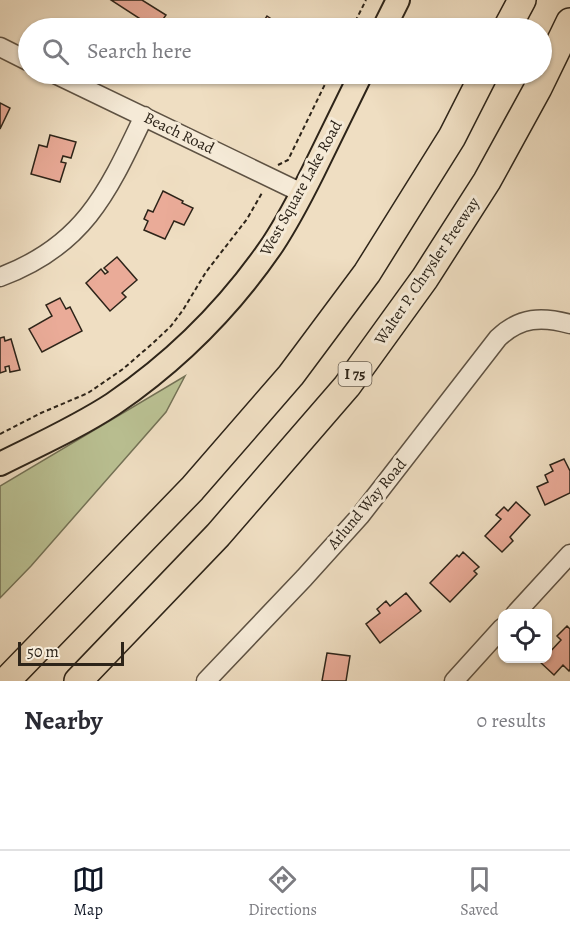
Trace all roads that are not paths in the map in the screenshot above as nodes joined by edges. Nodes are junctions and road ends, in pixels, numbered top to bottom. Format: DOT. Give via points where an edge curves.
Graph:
graph roads {
  1 [pos="398,0"];
  2 [pos="522,0"];
  3 [pos="389,18"];
  4 [pos="512,18"];
  5 [pos="570,22"];
  6 [pos="0,46"];
  7 [pos="18,56"];
  8 [pos="552,59"];
  9 [pos="76,84"];
  10 [pos="357,84"];
  11 [pos="479,84"];
  12 [pos="540,84"];
  13 [pos="144,116"];
  14 [pos="302,193"];
  15 [pos="0,277"];
  16 [pos="570,324"];
  17 [pos="0,464"];
  18 [pos="570,554"];
  19 [pos="520,609"];
  20 [pos="498,632"];
  21 [pos="6,681"];
  22 [pos="78,681"];
  23 [pos="206,681"];
  24 [pos="454,681"];
  1 -- 3 [label="main road"];
  2 -- 4 [label="highway"];
  5 -- 8 [label="highway, Walter P. Chrysler Freeway / I 75"];
  6 -- 7 [label="street"];
  9 -- 13 [label="street, Beach Road"];
  10 -- 14 [label="main road, West Square Lake Road"];
  11 -- 21 [label="highway" via="452,137 367,273 291,375 192,489"];
  12 -- 22 [label="highway, Walter P. Chrysler Freeway / I 75" via="487,181 425,278 347,386 218,535"];
  13 -- 14 [label="street, Beach Road"];
  13 -- 15 [label="street" via="108,190 82,223 36,261"];
  14 -- 17 [label="main road, West Square Lake Road" via="274,242 237,293 191,342 111,405"];
  16 -- 23 [label="street, Arlund Way Road" via="530,320 505,332 360,516"];
  18 -- 19 [label="street"];
  20 -- 24 [label="street"];
}
